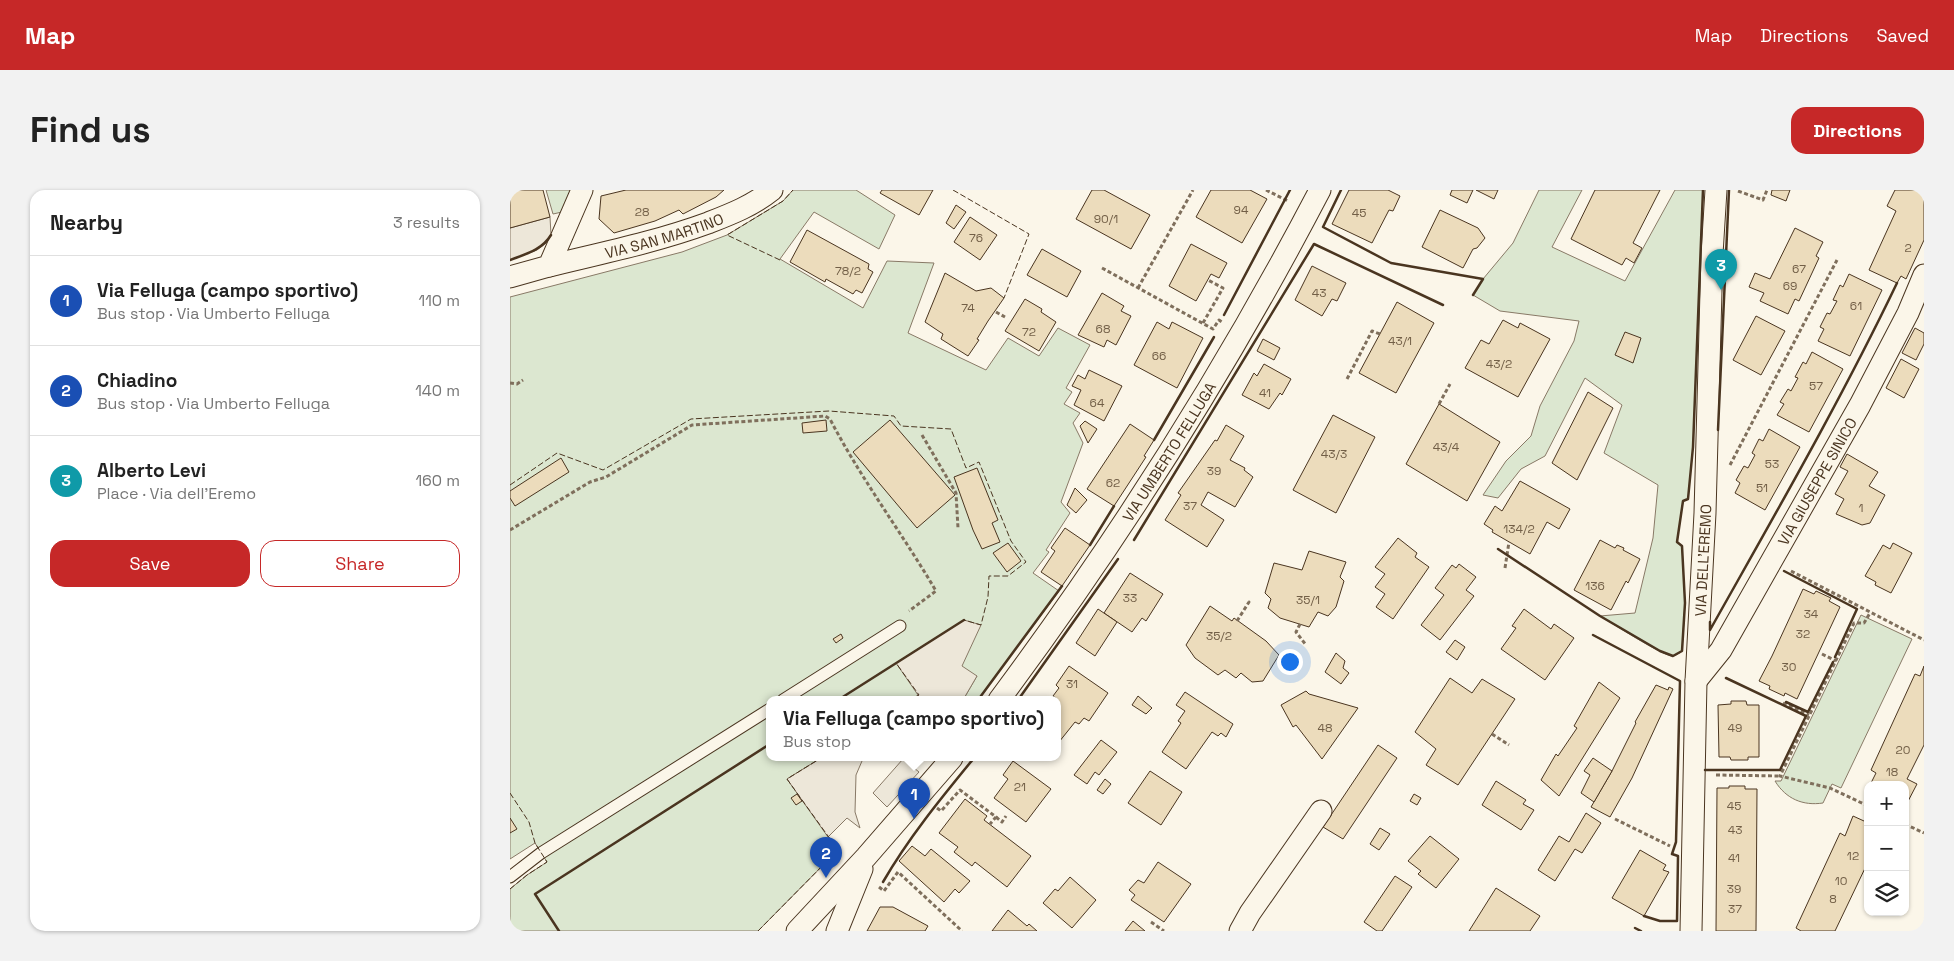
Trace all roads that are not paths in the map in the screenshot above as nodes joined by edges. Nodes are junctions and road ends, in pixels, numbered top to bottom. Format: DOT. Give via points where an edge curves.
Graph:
graph roads {
  1 [pos="582,190"];
  2 [pos="772,190"];
  3 [pos="1320,190"];
  4 [pos="1716,190"];
  5 [pos="549,266"];
  6 [pos="1924,275"];
  7 [pos="510,277"];
  8 [pos="900,626"];
  9 [pos="1696,681"];
  10 [pos="789,696"];
  11 [pos="1002,696"];
  12 [pos="766,711"];
  13 [pos="949,761"];
  14 [pos="1321,812"];
  15 [pos="866,857"];
  16 [pos="510,877"];
  17 [pos="797,931"];
  18 [pos="836,931"];
  19 [pos="1240,931"];
  20 [pos="1690,931"];
  1 -- 5 [label="street"];
  2 -- 5 [label="street, VIA SAN MARTINO" via="733,214 678,234"];
  3 -- 11 [label="street, VIA UMBERTO FELLUGA" via="1242,333 1176,442 1068,606"];
  4 -- 9 [label="street, VIA DELL'EREMO"];
  5 -- 7 [label="street, VIA SAN MARTINO"];
  6 -- 9 [label="street, VIA GIUSEPPE SINICO" via="1856,413 1721,650"];
  8 -- 10 [label="lane"];
  9 -- 20 [label="street, VIA DELL'EREMO"];
  12 -- 16 [label="lane"];
  13 -- 15 [label="street"];
  14 -- 19 [label="street"];
  15 -- 17 [label="street"];
  15 -- 18 [label="street"];
}
